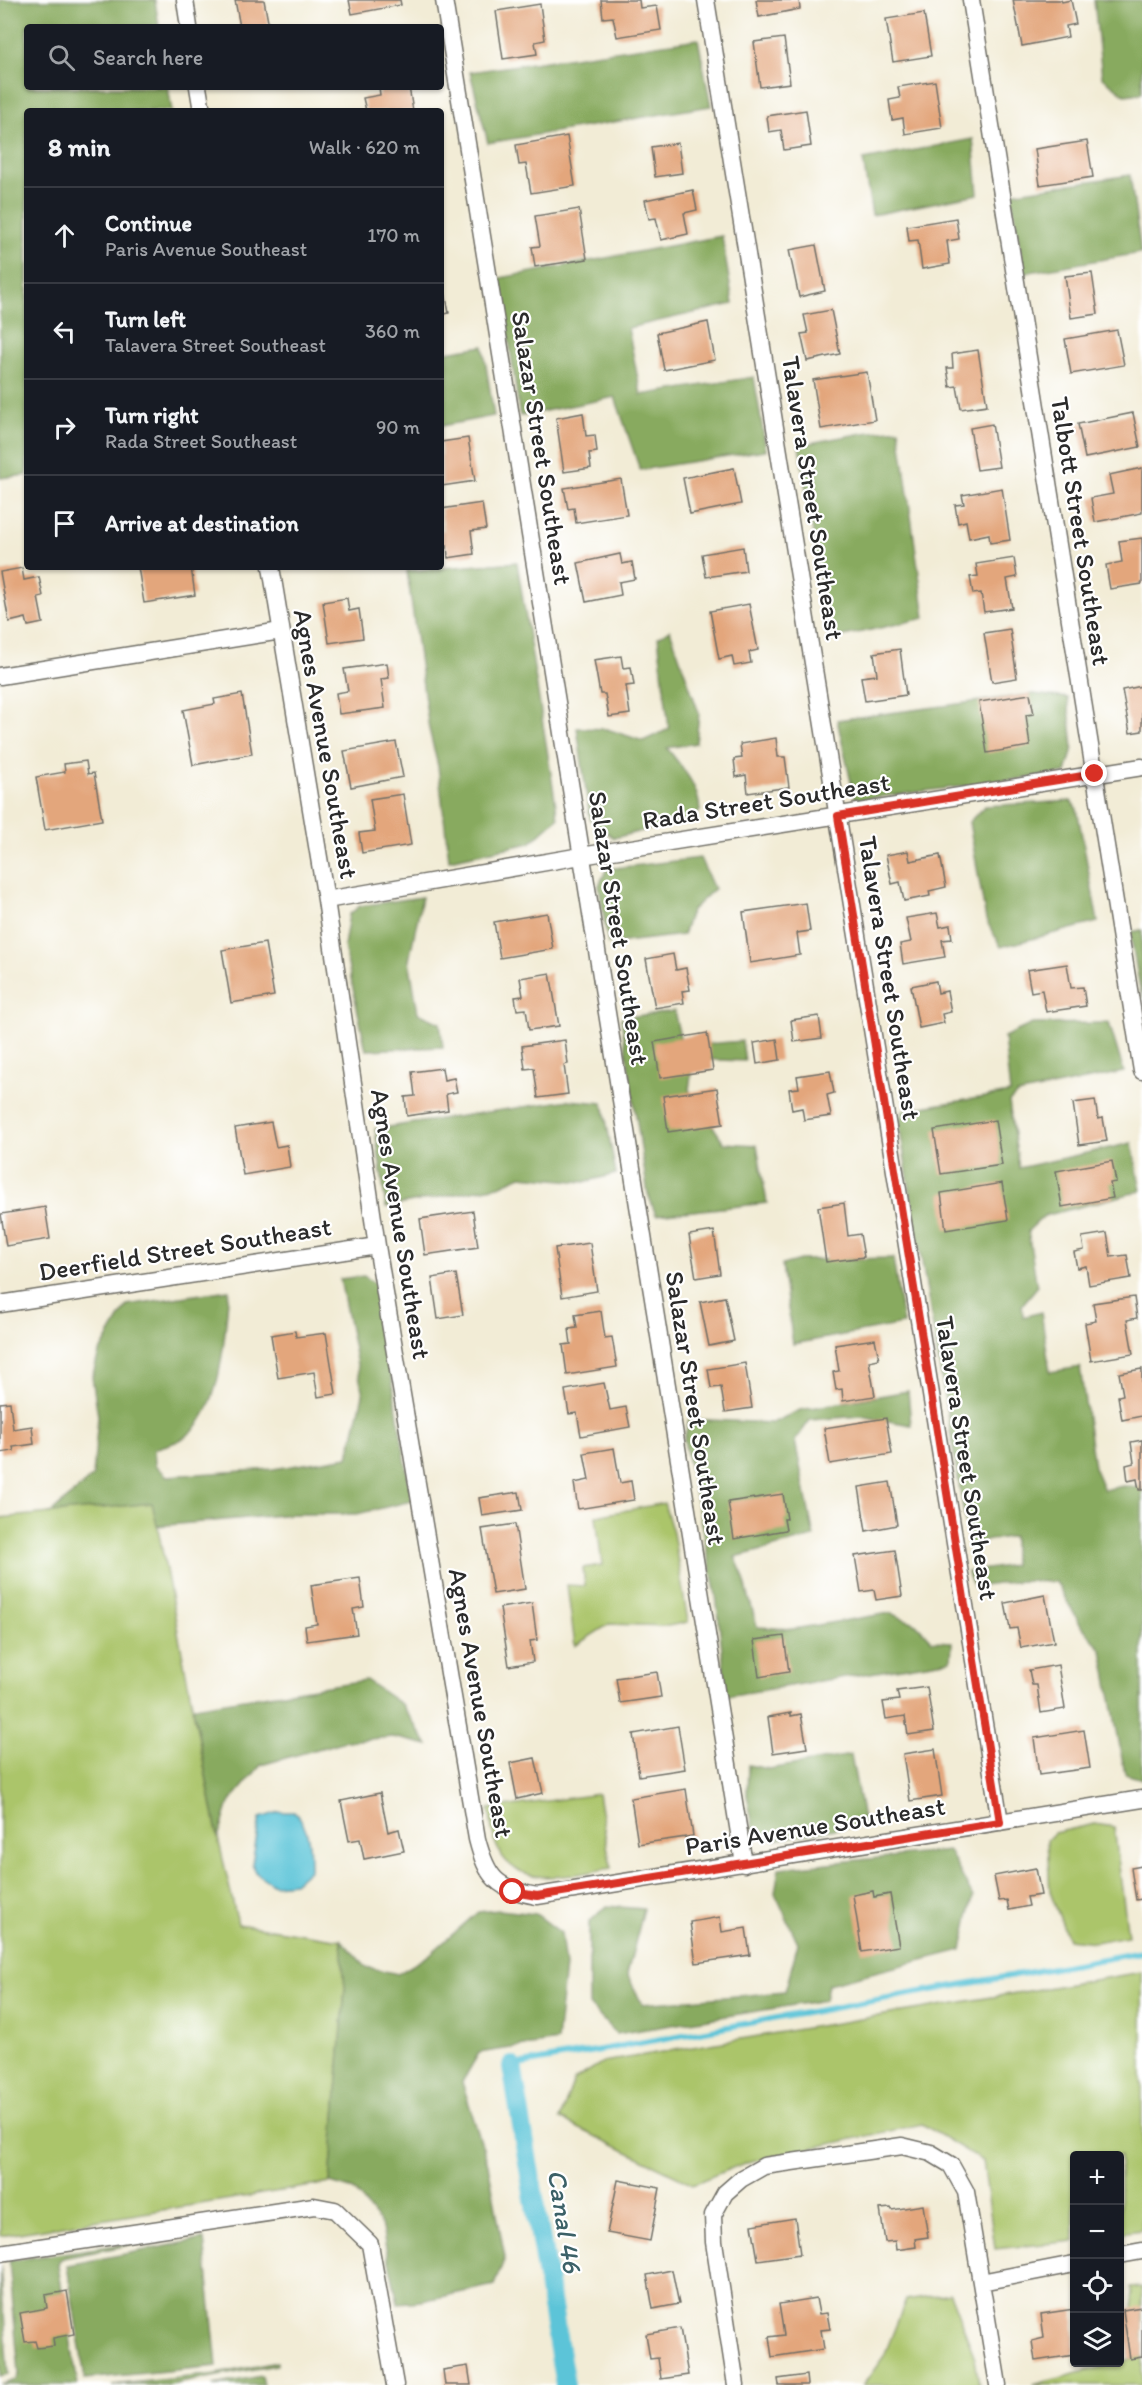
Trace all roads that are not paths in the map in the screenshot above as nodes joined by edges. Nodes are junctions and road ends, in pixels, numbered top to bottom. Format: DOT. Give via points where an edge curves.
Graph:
graph roads {
  1 [pos="185,0"];
  2 [pos="444,0"];
  3 [pos="706,0"];
  4 [pos="971,0"];
  5 [pos="189,24"];
  6 [pos="198,90"];
  7 [pos="202,108"];
  8 [pos="271,570"];
  9 [pos="280,631"];
  10 [pos="0,676"];
  11 [pos="1142,767"];
  12 [pos="1095,774"];
  13 [pos="838,816"];
  14 [pos="581,856"];
  15 [pos="326,900"];
  16 [pos="1142,1071"];
  17 [pos="377,1246"];
  18 [pos="0,1304"];
  19 [pos="1142,1799"];
  20 [pos="1000,1822"];
  21 [pos="744,1864"];
  22 [pos="500,1883"];
  23 [pos="1142,2251"];
  24 [pos="0,2253"];
  25 [pos="1124,2254"];
  26 [pos="1070,2265"];
  27 [pos="981,2282"];
  28 [pos="395,2385"];
  29 [pos="736,2385"];
  30 [pos="998,2385"];
  1 -- 5 [label="street"];
  2 -- 14 [label="street, Salazar Street Southeast"];
  3 -- 13 [label="street, Talavera Street Southeast"];
  4 -- 12 [label="street, Talbott Street Southeast"];
  6 -- 7 [label="street"];
  8 -- 9 [label="street, Agnes Avenue Southeast"];
  9 -- 10 [label="street"];
  9 -- 15 [label="street, Agnes Avenue Southeast"];
  11 -- 12 [label="street, Rada Street Southeast"];
  12 -- 13 [label="street, Rada Street Southeast"];
  12 -- 16 [label="street, Talbott Street Southeast"];
  13 -- 14 [label="street, Rada Street Southeast"];
  13 -- 20 [label="street, Talavera Street Southeast"];
  14 -- 15 [label="street, Rada Street Southeast"];
  14 -- 21 [label="street, Salazar Street Southeast"];
  15 -- 17 [label="street, Agnes Avenue Southeast"];
  17 -- 18 [label="street, Deerfield Street Southeast"];
  17 -- 22 [label="street, Agnes Avenue Southeast" via="477,1839 483,1863"];
  19 -- 20 [label="street, Paris Avenue Southeast"];
  20 -- 21 [label="street, Paris Avenue Southeast"];
  21 -- 22 [label="street, Paris Avenue Southeast" via="537,1896 513,1892"];
  23 -- 25 [label="street"];
  24 -- 28 [label="street" via="314,2206 335,2210 370,2244"];
  26 -- 27 [label="street"];
  27 -- 29 [label="street" via="966,2192 951,2165 931,2152 902,2146 764,2166 725,2193 713,2215"];
  27 -- 30 [label="street"];
}
